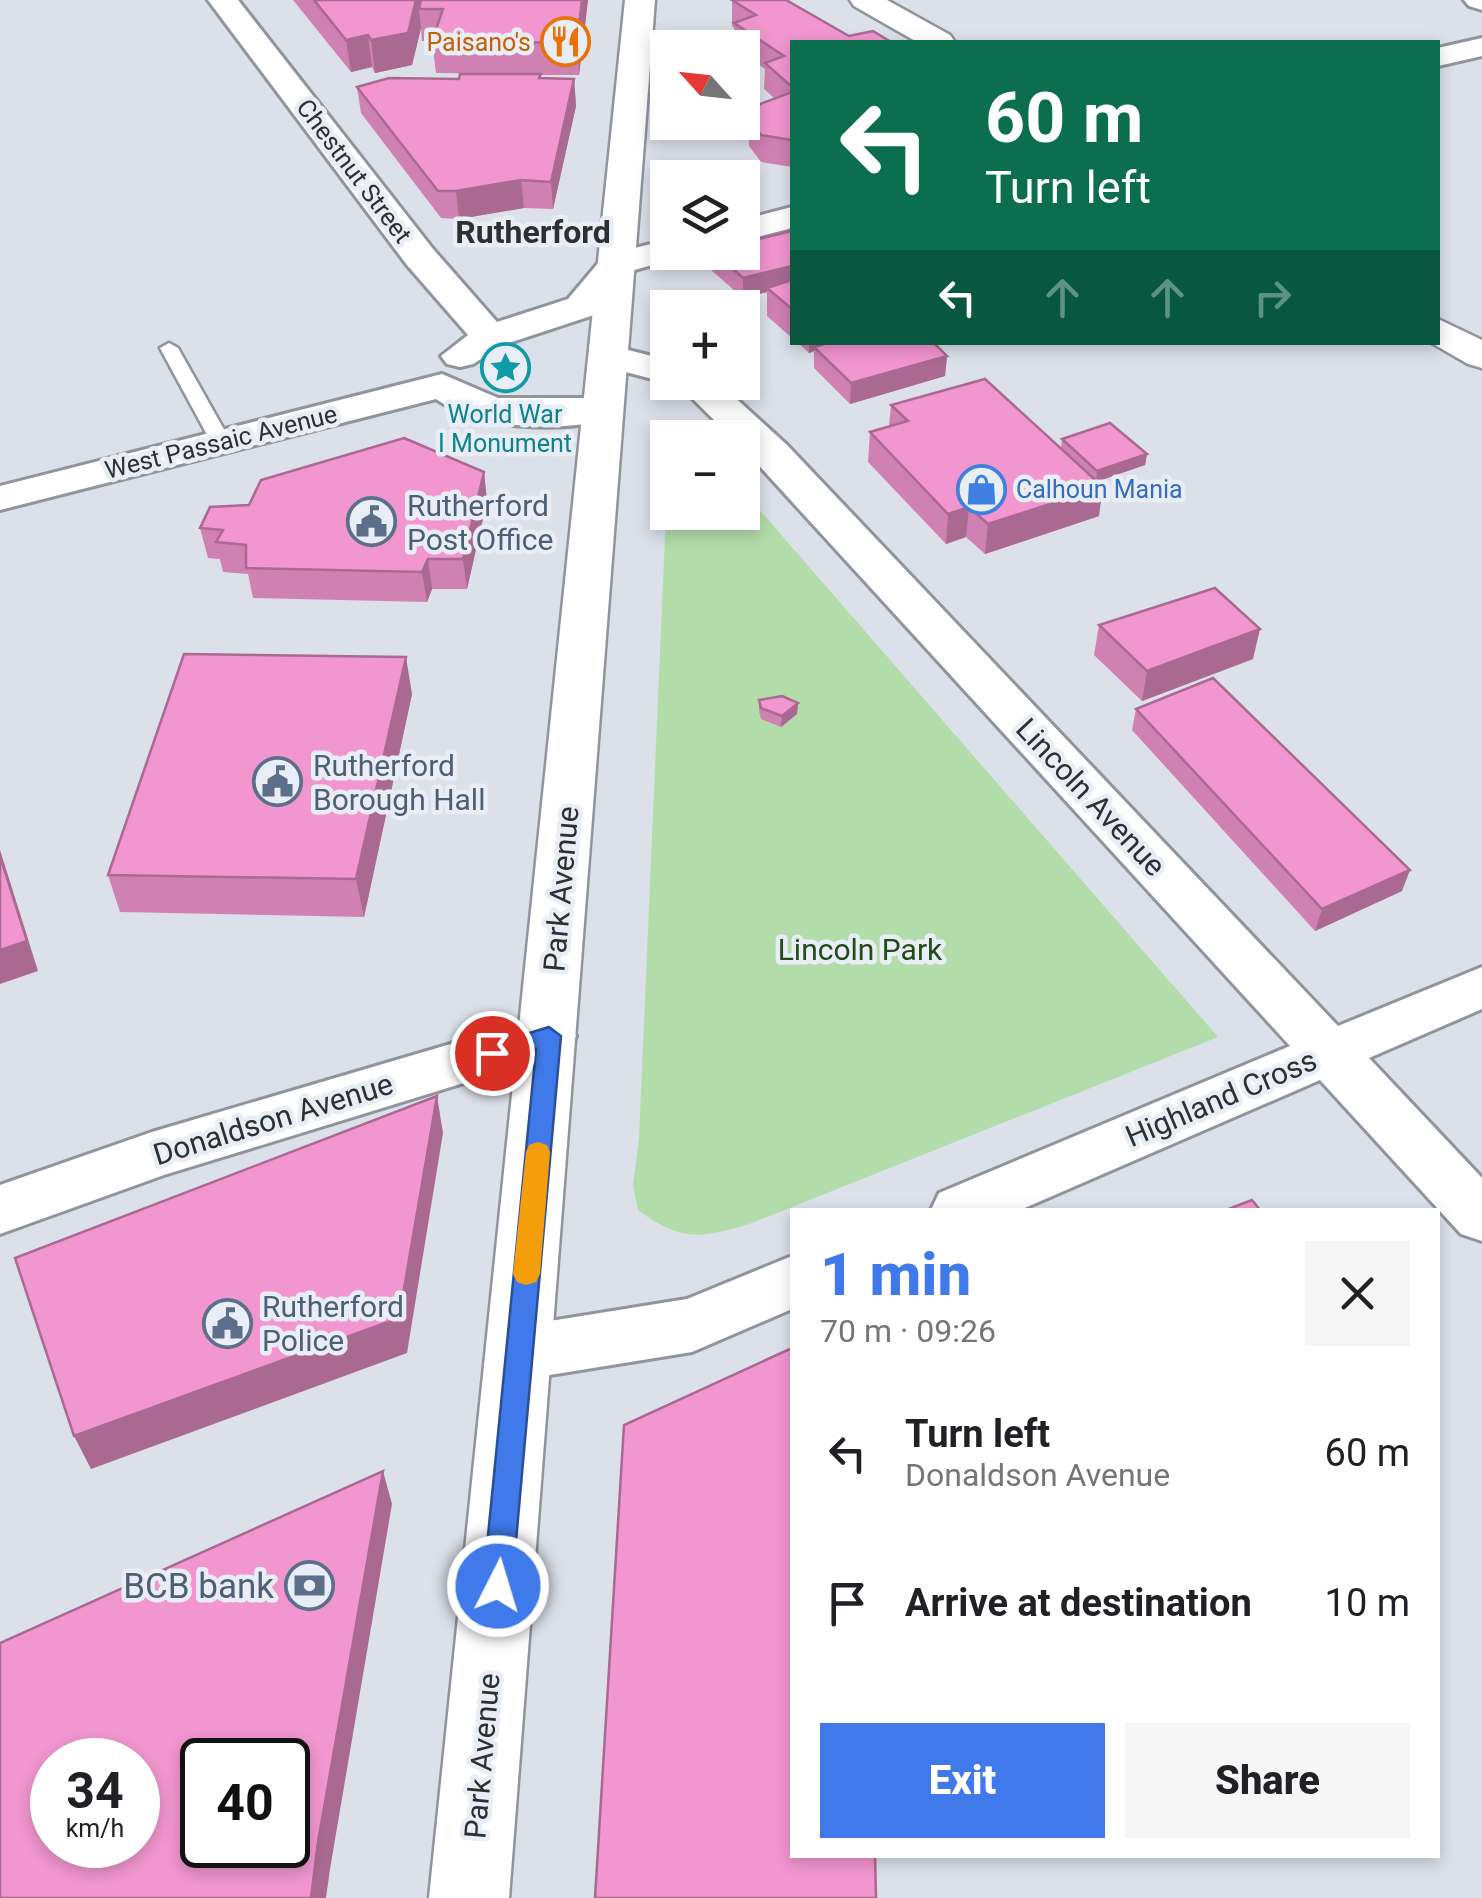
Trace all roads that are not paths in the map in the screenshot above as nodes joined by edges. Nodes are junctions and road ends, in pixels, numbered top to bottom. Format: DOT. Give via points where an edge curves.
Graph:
graph roads {
  1 [pos="223,0"];
  2 [pos="640,0"];
  3 [pos="865,0"];
  4 [pos="936,40"];
  5 [pos="1482,47"];
  6 [pos="1440,57"];
  7 [pos="790,218"];
  8 [pos="760,225"];
  9 [pos="643,257"];
  10 [pos="1440,331"];
  11 [pos="490,337"];
  12 [pos="169,348"];
  13 [pos="608,356"];
  14 [pos="1482,356"];
  15 [pos="650,367"];
  16 [pos="442,386"];
  17 [pos="714,400"];
  18 [pos="602,410"];
  19 [pos="222,442"];
  20 [pos="0,498"];
  21 [pos="1482,987"];
  22 [pos="549,1036"];
  23 [pos="1328,1052"];
  24 [pos="965,1208"];
  25 [pos="0,1210"];
  26 [pos="1482,1217"];
  27 [pos="790,1283"];
  28 [pos="519,1352"];
  29 [pos="470,1898"];
  1 -- 11 [label="street, Chestnut Street" via="420,257"];
  2 -- 9 [label="street, Park Avenue"];
  3 -- 4 [label="street"];
  5 -- 6 [label="street"];
  7 -- 8 [label="street"];
  9 -- 11 [label="street" via="582,306"];
  9 -- 13 [label="street, Park Avenue"];
  10 -- 14 [label="street"];
  11 -- 16 [label="street" via="448,368"];
  12 -- 19 [label="lane"];
  13 -- 15 [label="street"];
  13 -- 18 [label="street, Park Avenue"];
  16 -- 18 [label="street" via="482,408"];
  16 -- 19 [label="street, West Passaic Avenue"];
  17 -- 23 [label="street, Lincoln Avenue" via="772,454"];
  18 -- 22 [label="street, Park Avenue"];
  19 -- 20 [label="street, West Passaic Avenue"];
  21 -- 23 [label="street, Highland Cross"];
  22 -- 25 [label="street, Donaldson Avenue" via="152,1155"];
  22 -- 28 [label="street, Park Avenue"];
  23 -- 24 [label="street, Highland Cross"];
  23 -- 26 [label="street, Lincoln Avenue"];
  27 -- 28 [label="street" via="692,1325"];
  28 -- 29 [label="street, Park Avenue"];
}
